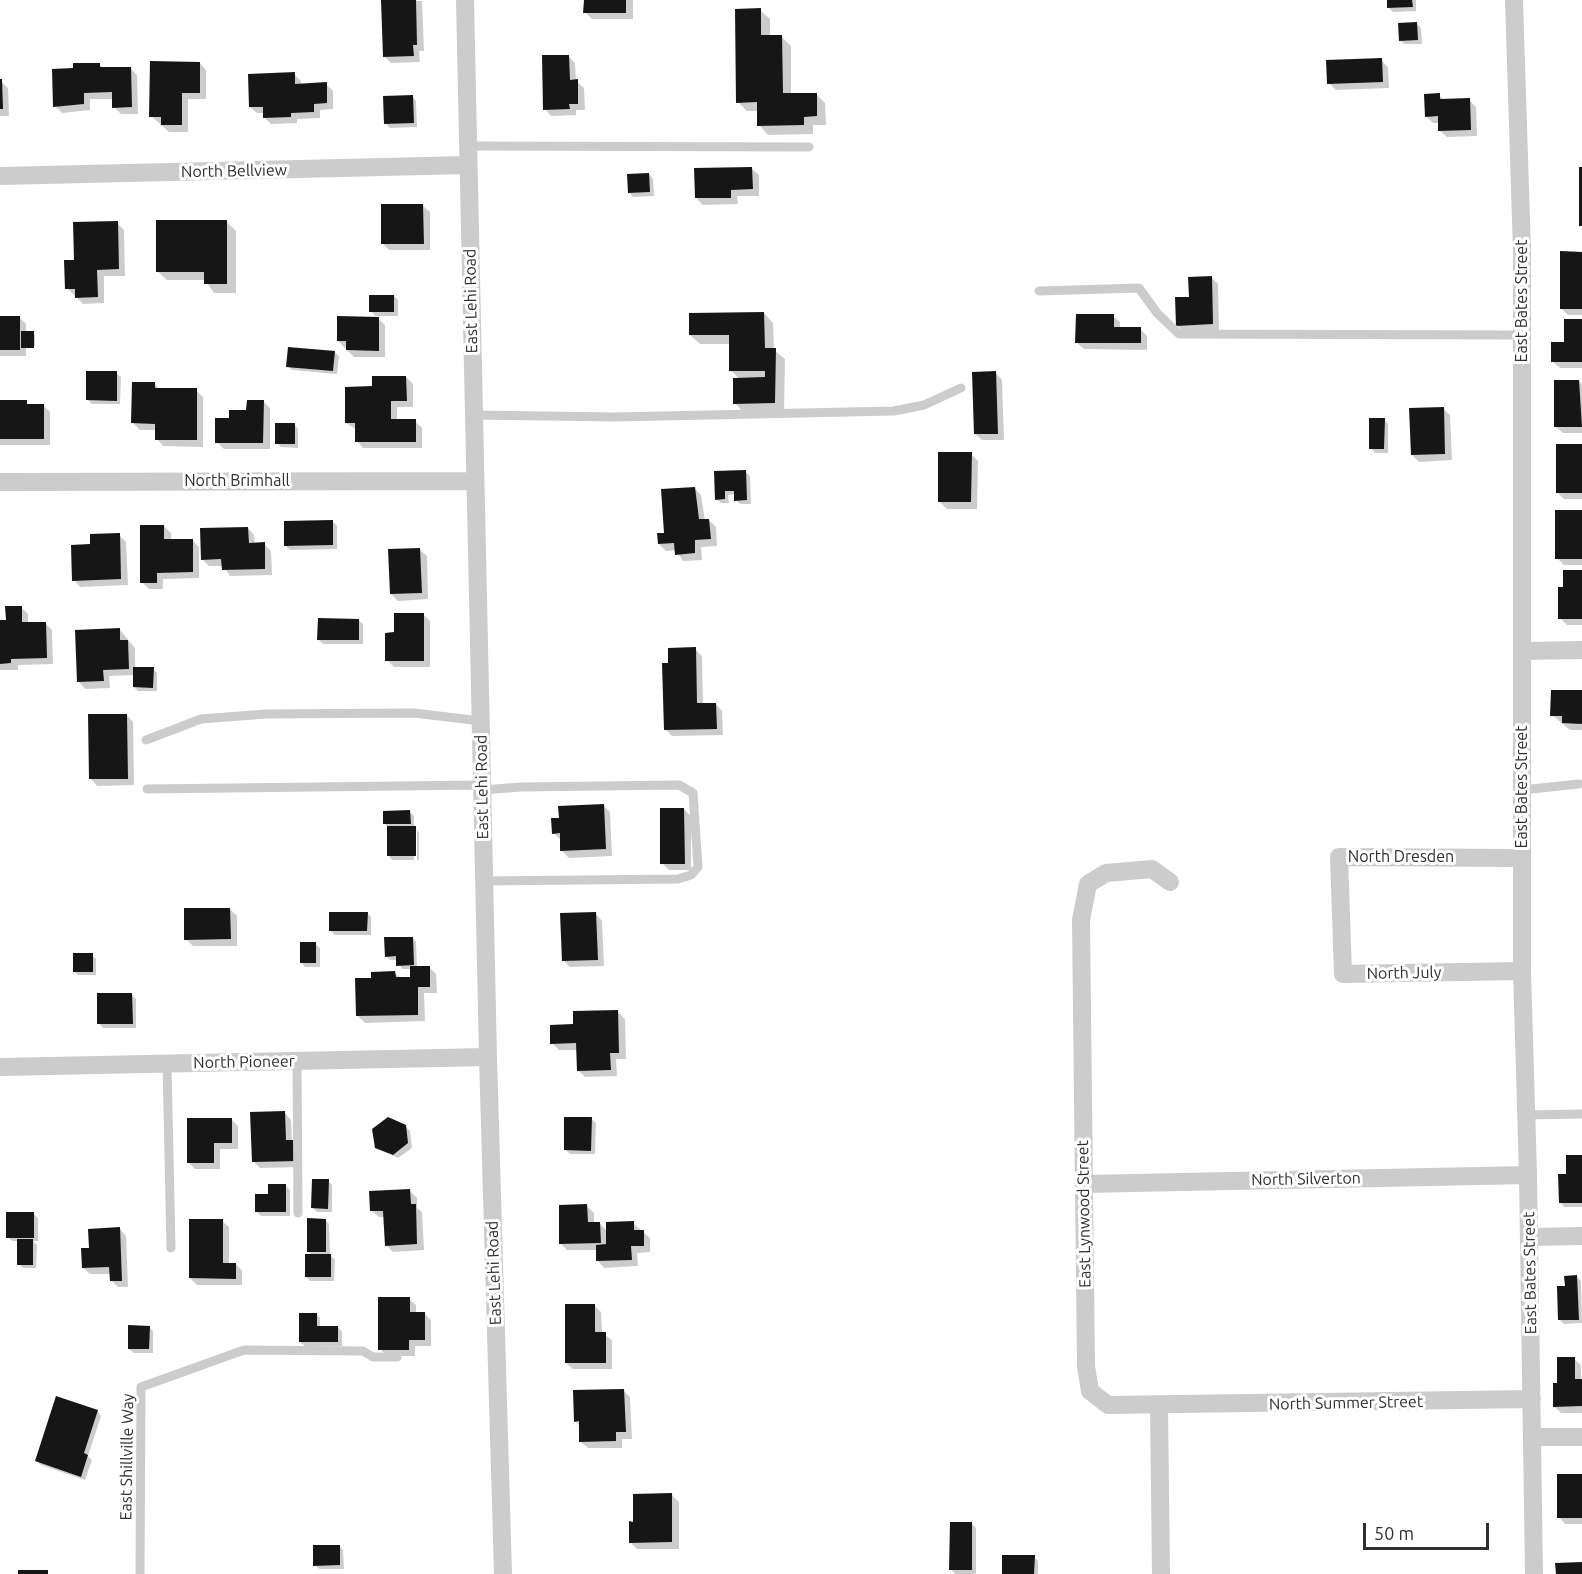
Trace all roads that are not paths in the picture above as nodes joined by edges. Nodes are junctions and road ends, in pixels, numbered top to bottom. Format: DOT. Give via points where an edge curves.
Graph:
graph roads {
  1 [pos="465,0"];
  2 [pos="1514,0"];
  3 [pos="468,146"];
  4 [pos="809,147"];
  5 [pos="468,165"];
  6 [pos="0,176"];
  7 [pos="1039,291"];
  8 [pos="1522,335"];
  9 [pos="961,388"];
  10 [pos="473,415"];
  11 [pos="474,481"];
  12 [pos="0,482"];
  13 [pos="1582,650"];
  14 [pos="1522,651"];
  15 [pos="481,721"];
  16 [pos="146,740"];
  17 [pos="1579,784"];
  18 [pos="482,787"];
  19 [pos="147,789"];
  20 [pos="1522,790"];
  21 [pos="1522,858"];
  22 [pos="484,881"];
  23 [pos="1170,882"];
  24 [pos="1341,916"];
  25 [pos="1522,971"];
  26 [pos="488,1057"];
  27 [pos="297,1061"];
  28 [pos="167,1064"];
  29 [pos="0,1067"];
  30 [pos="1582,1114"];
  31 [pos="1526,1115"];
  32 [pos="1528,1175"];
  33 [pos="1084,1184"];
  34 [pos="298,1213"];
  35 [pos="1582,1236"];
  36 [pos="1529,1237"];
  37 [pos="171,1248"];
  38 [pos="396,1357"];
  39 [pos="1532,1399"];
  40 [pos="1159,1406"];
  41 [pos="1533,1437"];
  42 [pos="1582,1437"];
  43 [pos="140,1574"];
  44 [pos="503,1574"];
  45 [pos="1161,1574"];
  46 [pos="1534,1574"];
  1 -- 3 [label="street, East Lehi Road"];
  2 -- 8 [label="street, East Bates Street"];
  3 -- 4 [label="lane"];
  3 -- 5 [label="street, East Lehi Road"];
  5 -- 6 [label="street, North Bellview"];
  5 -- 10 [label="street, East Lehi Road"];
  7 -- 8 [label="lane" via="1139,288 1179,334"];
  8 -- 14 [label="street, East Bates Street"];
  9 -- 10 [label="lane" via="924,405 894,411 616,417"];
  10 -- 11 [label="street, East Lehi Road"];
  11 -- 12 [label="street, North Brimhall"];
  11 -- 15 [label="street, East Lehi Road"];
  13 -- 14 [label="street"];
  14 -- 20 [label="street, East Bates Street"];
  15 -- 16 [label="lane" via="414,713 266,714 201,719"];
  15 -- 18 [label="street, East Lehi Road"];
  17 -- 20 [label="lane"];
  18 -- 19 [label="lane"];
  18 -- 22 [label="street, East Lehi Road"];
  18 -- 22 [label="lane" via="679,785 693,793 698,867 678,879"];
  20 -- 21 [label="street, East Bates Street"];
  21 -- 24 [label="street, North Dresden" via="1339,857"];
  21 -- 25 [label="street, East Bates Street"];
  22 -- 26 [label="street, East Lehi Road"];
  23 -- 33 [label="street, East Lynwood Street" via="1152,869 1106,873 1088,884 1081,920"];
  24 -- 25 [label="street, North July" via="1343,974"];
  25 -- 31 [label="street, East Bates Street"];
  26 -- 27 [label="street, North Pioneer"];
  26 -- 44 [label="street, East Lehi Road"];
  27 -- 28 [label="street, North Pioneer"];
  27 -- 34 [label="lane"];
  28 -- 29 [label="street, North Pioneer"];
  28 -- 37 [label="lane"];
  30 -- 31 [label="lane"];
  31 -- 32 [label="street, East Bates Street"];
  32 -- 33 [label="street, North Silverton"];
  32 -- 36 [label="street, East Bates Street"];
  33 -- 40 [label="street, East Lynwood Street" via="1086,1366 1090,1390 1108,1405"];
  35 -- 36 [label="street"];
  36 -- 39 [label="street, East Bates Street"];
  38 -- 43 [label="lane, East Shillville Way" via="373,1357 363,1351 244,1350 141,1387"];
  39 -- 40 [label="street, North Summer Street"];
  39 -- 41 [label="street, East Bates Street"];
  40 -- 45 [label="street"];
  41 -- 42 [label="street"];
  41 -- 46 [label="street, East Bates Street"];
}
